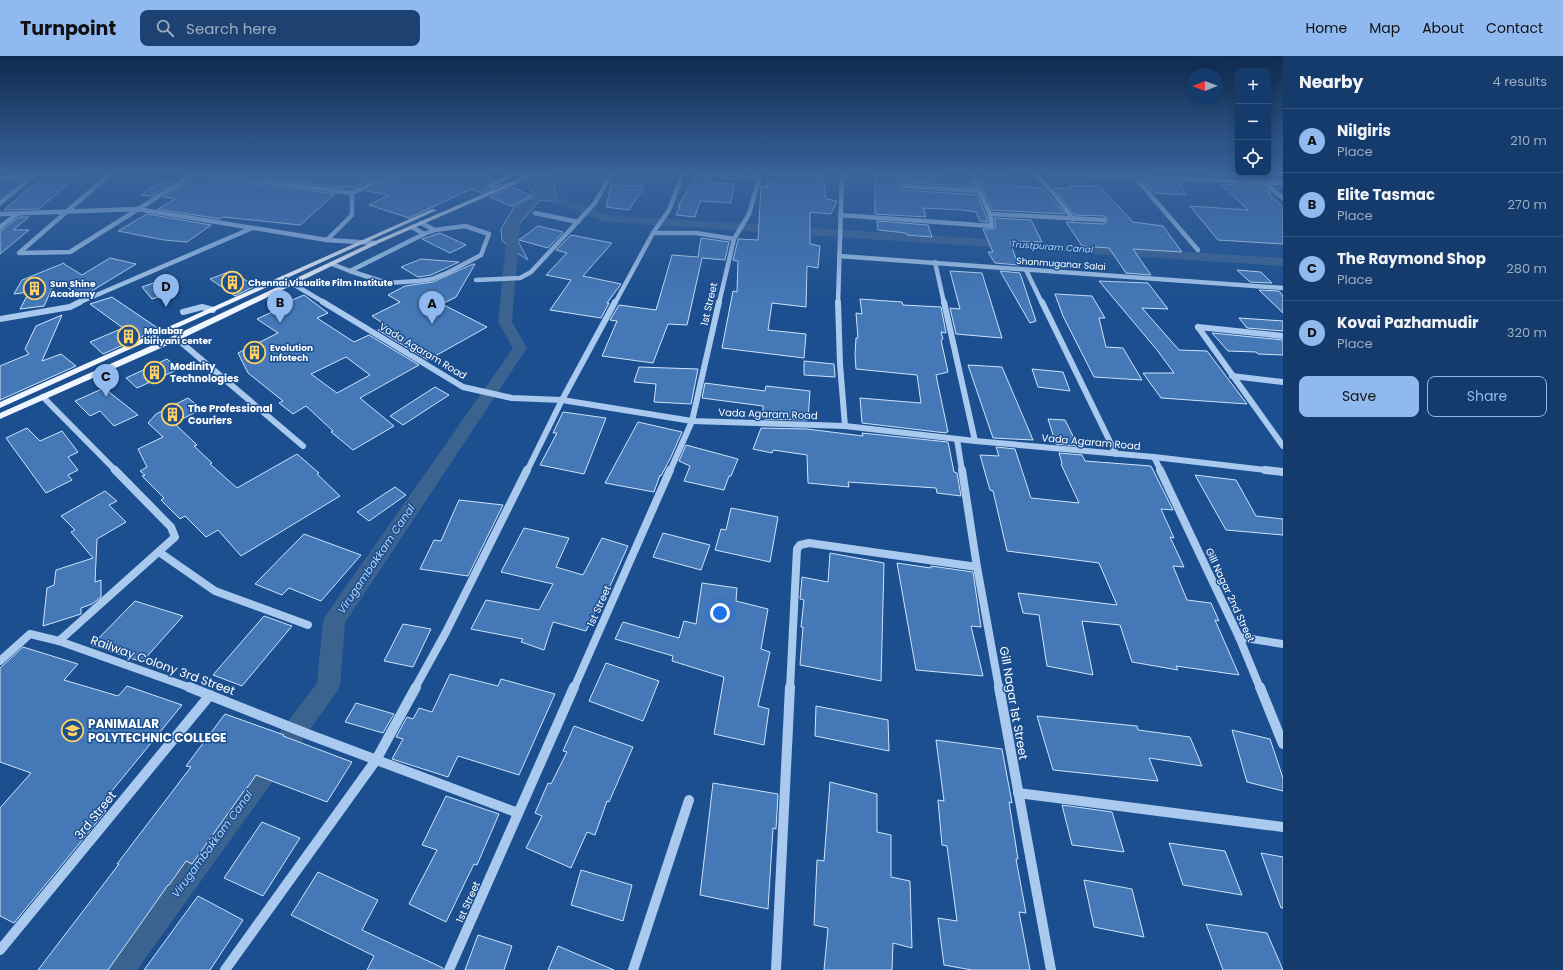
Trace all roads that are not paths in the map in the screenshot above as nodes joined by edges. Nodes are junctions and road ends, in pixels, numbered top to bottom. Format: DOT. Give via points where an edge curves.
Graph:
graph roads {
  1 [pos="14,217"];
  2 [pos="60,217"];
  3 [pos="125,217"];
  4 [pos="180,217"];
  5 [pos="350,217"];
  6 [pos="421,217"];
  7 [pos="434,217"];
  8 [pos="552,217"];
  9 [pos="583,217"];
  10 [pos="665,217"];
  11 [pos="747,217"];
  12 [pos="840,217"];
  13 [pos="863,217"];
  14 [pos="990,217"];
  15 [pos="1034,217"];
  16 [pos="1169,217"];
  17 [pos="1073,219"];
  18 [pos="1104,220"];
  19 [pos="578,222"];
  20 [pos="421,223"];
  21 [pos="0,227"];
  22 [pos="412,227"];
  23 [pos="250,229"];
  24 [pos="435,230"];
  25 [pos="424,234"];
  26 [pos="653,234"];
  27 [pos="734,238"];
  28 [pos="327,240"];
  29 [pos="360,242"];
  30 [pos="375,243"];
  31 [pos="1198,250"];
  32 [pos="839,256"];
  33 [pos="935,262"];
  34 [pos="332,264"];
  35 [pos="1026,270"];
  36 [pos="350,271"];
  37 [pos="283,278"];
  38 [pos="476,280"];
  39 [pos="292,283"];
  40 [pos="1283,288"];
  41 [pos="213,310"];
  42 [pos="183,312"];
  43 [pos="0,319"];
  44 [pos="1283,336"];
  45 [pos="176,338"];
  46 [pos="1232,376"];
  47 [pos="1283,382"];
  48 [pos="43,397"];
  49 [pos="11,400"];
  50 [pos="562,400"];
  51 [pos="0,405"];
  52 [pos="15,409"];
  53 [pos="0,416"];
  54 [pos="692,422"];
  55 [pos="845,426"];
  56 [pos="957,439"];
  57 [pos="975,441"];
  58 [pos="303,446"];
  59 [pos="1283,446"];
  60 [pos="1116,454"];
  61 [pos="1154,458"];
  62 [pos="1283,472"];
  63 [pos="159,552"];
  64 [pos="977,567"];
  65 [pos="308,625"];
  66 [pos="1239,637"];
  67 [pos="59,641"];
  68 [pos="1283,644"];
  69 [pos="0,661"];
  70 [pos="210,696"];
  71 [pos="1283,744"];
  72 [pos="376,760"];
  73 [pos="1018,793"];
  74 [pos="689,800"];
  75 [pos="518,813"];
  76 [pos="1283,827"];
  77 [pos="0,950"];
  78 [pos="225,970"];
  79 [pos="449,970"];
  80 [pos="633,970"];
  81 [pos="776,970"];
  82 [pos="1051,970"];
  1 -- 21 [label="street"];
  2 -- 3 [label="street" via="19,253 70,252"];
  4 -- 23 [label="street"];
  5 -- 28 [label="street"];
  6 -- 29 [label="main road"];
  7 -- 20 [label="main road"];
  8 -- 19 [label="street"];
  9 -- 19 [label="street"];
  10 -- 26 [label="street"];
  11 -- 27 [label="street, 1st Street"];
  12 -- 32 [label="street"];
  13 -- 14 [label="street" via="992,226"];
  15 -- 17 [label="street"];
  16 -- 31 [label="street"];
  17 -- 18 [label="street"];
  19 -- 38 [label="street" via="531,272 520,278"];
  20 -- 22 [label="main road"];
  20 -- 24 [label="street"];
  22 -- 25 [label="street"];
  22 -- 30 [label="main road"];
  23 -- 28 [label="street"];
  23 -- 43 [label="street" via="70,307"];
  24 -- 25 [label="street"];
  24 -- 36 [label="street" via="465,226 489,234 481,255 432,279 387,283"];
  25 -- 36 [label="street"];
  26 -- 27 [label="street" via="696,234"];
  26 -- 50 [label="street"];
  27 -- 54 [label="street, 1st Street"];
  28 -- 29 [label="street"];
  29 -- 30 [label="street"];
  29 -- 37 [label="main road"];
  30 -- 34 [label="main road"];
  32 -- 33 [label="street, Shanmuganar Salai"];
  32 -- 55 [label="street" via="841,390"];
  33 -- 35 [label="street, Shanmuganar Salai"];
  33 -- 57 [label="street"];
  34 -- 36 [label="street"];
  34 -- 39 [label="main road"];
  35 -- 40 [label="street, Shanmuganar Salai"];
  35 -- 60 [label="street"];
  37 -- 39 [label="street, Vada Agaram Road"];
  37 -- 41 [label="main road"];
  39 -- 45 [label="main road"];
  39 -- 50 [label="street, Vada Agaram Road" via="463,387 512,398"];
  41 -- 42 [label="street" via="200,307"];
  41 -- 49 [label="main road"];
  44 -- 46 [label="street" via="1198,327"];
  45 -- 48 [label="main road"];
  45 -- 58 [label="street"];
  46 -- 47 [label="street"];
  46 -- 59 [label="street"];
  48 -- 52 [label="main road"];
  48 -- 63 [label="street" via="171,527 175,537"];
  49 -- 51 [label="main road"];
  49 -- 52 [label="main road"];
  50 -- 54 [label="street, Vada Agaram Road"];
  50 -- 72 [label="street" via="446,632"];
  52 -- 53 [label="main road"];
  54 -- 55 [label="street, Vada Agaram Road"];
  54 -- 75 [label="street, 1st Street"];
  55 -- 56 [label="street, Vada Agaram Road"];
  56 -- 57 [label="street, Vada Agaram Road"];
  56 -- 64 [label="street, Gill Nagar 1st Street"];
  57 -- 60 [label="street, Vada Agaram Road"];
  60 -- 61 [label="street, Vada Agaram Road"];
  61 -- 62 [label="street, Vada Agaram Road"];
  61 -- 66 [label="street, Gill Nagar 2nd Street"];
  63 -- 65 [label="street" via="216,591"];
  63 -- 67 [label="street"];
  64 -- 73 [label="street, Gill Nagar 1st Street"];
  64 -- 81 [label="street" via="808,543 800,544 797,549"];
  66 -- 68 [label="street"];
  66 -- 71 [label="street, Gill Nagar 2nd Street"];
  67 -- 69 [label="street, Railway Colony 3rd Street" via="30,634"];
  67 -- 70 [label="street, Railway Colony 3rd Street"];
  70 -- 72 [label="street, Railway Colony 3rd Street"];
  70 -- 77 [label="street, 3rd Street"];
  72 -- 75 [label="street"];
  72 -- 78 [label="street"];
  73 -- 76 [label="street"];
  73 -- 82 [label="street, Gill Nagar 1st Street"];
  74 -- 80 [label="street"];
  75 -- 79 [label="street, 1st Street"];
}
